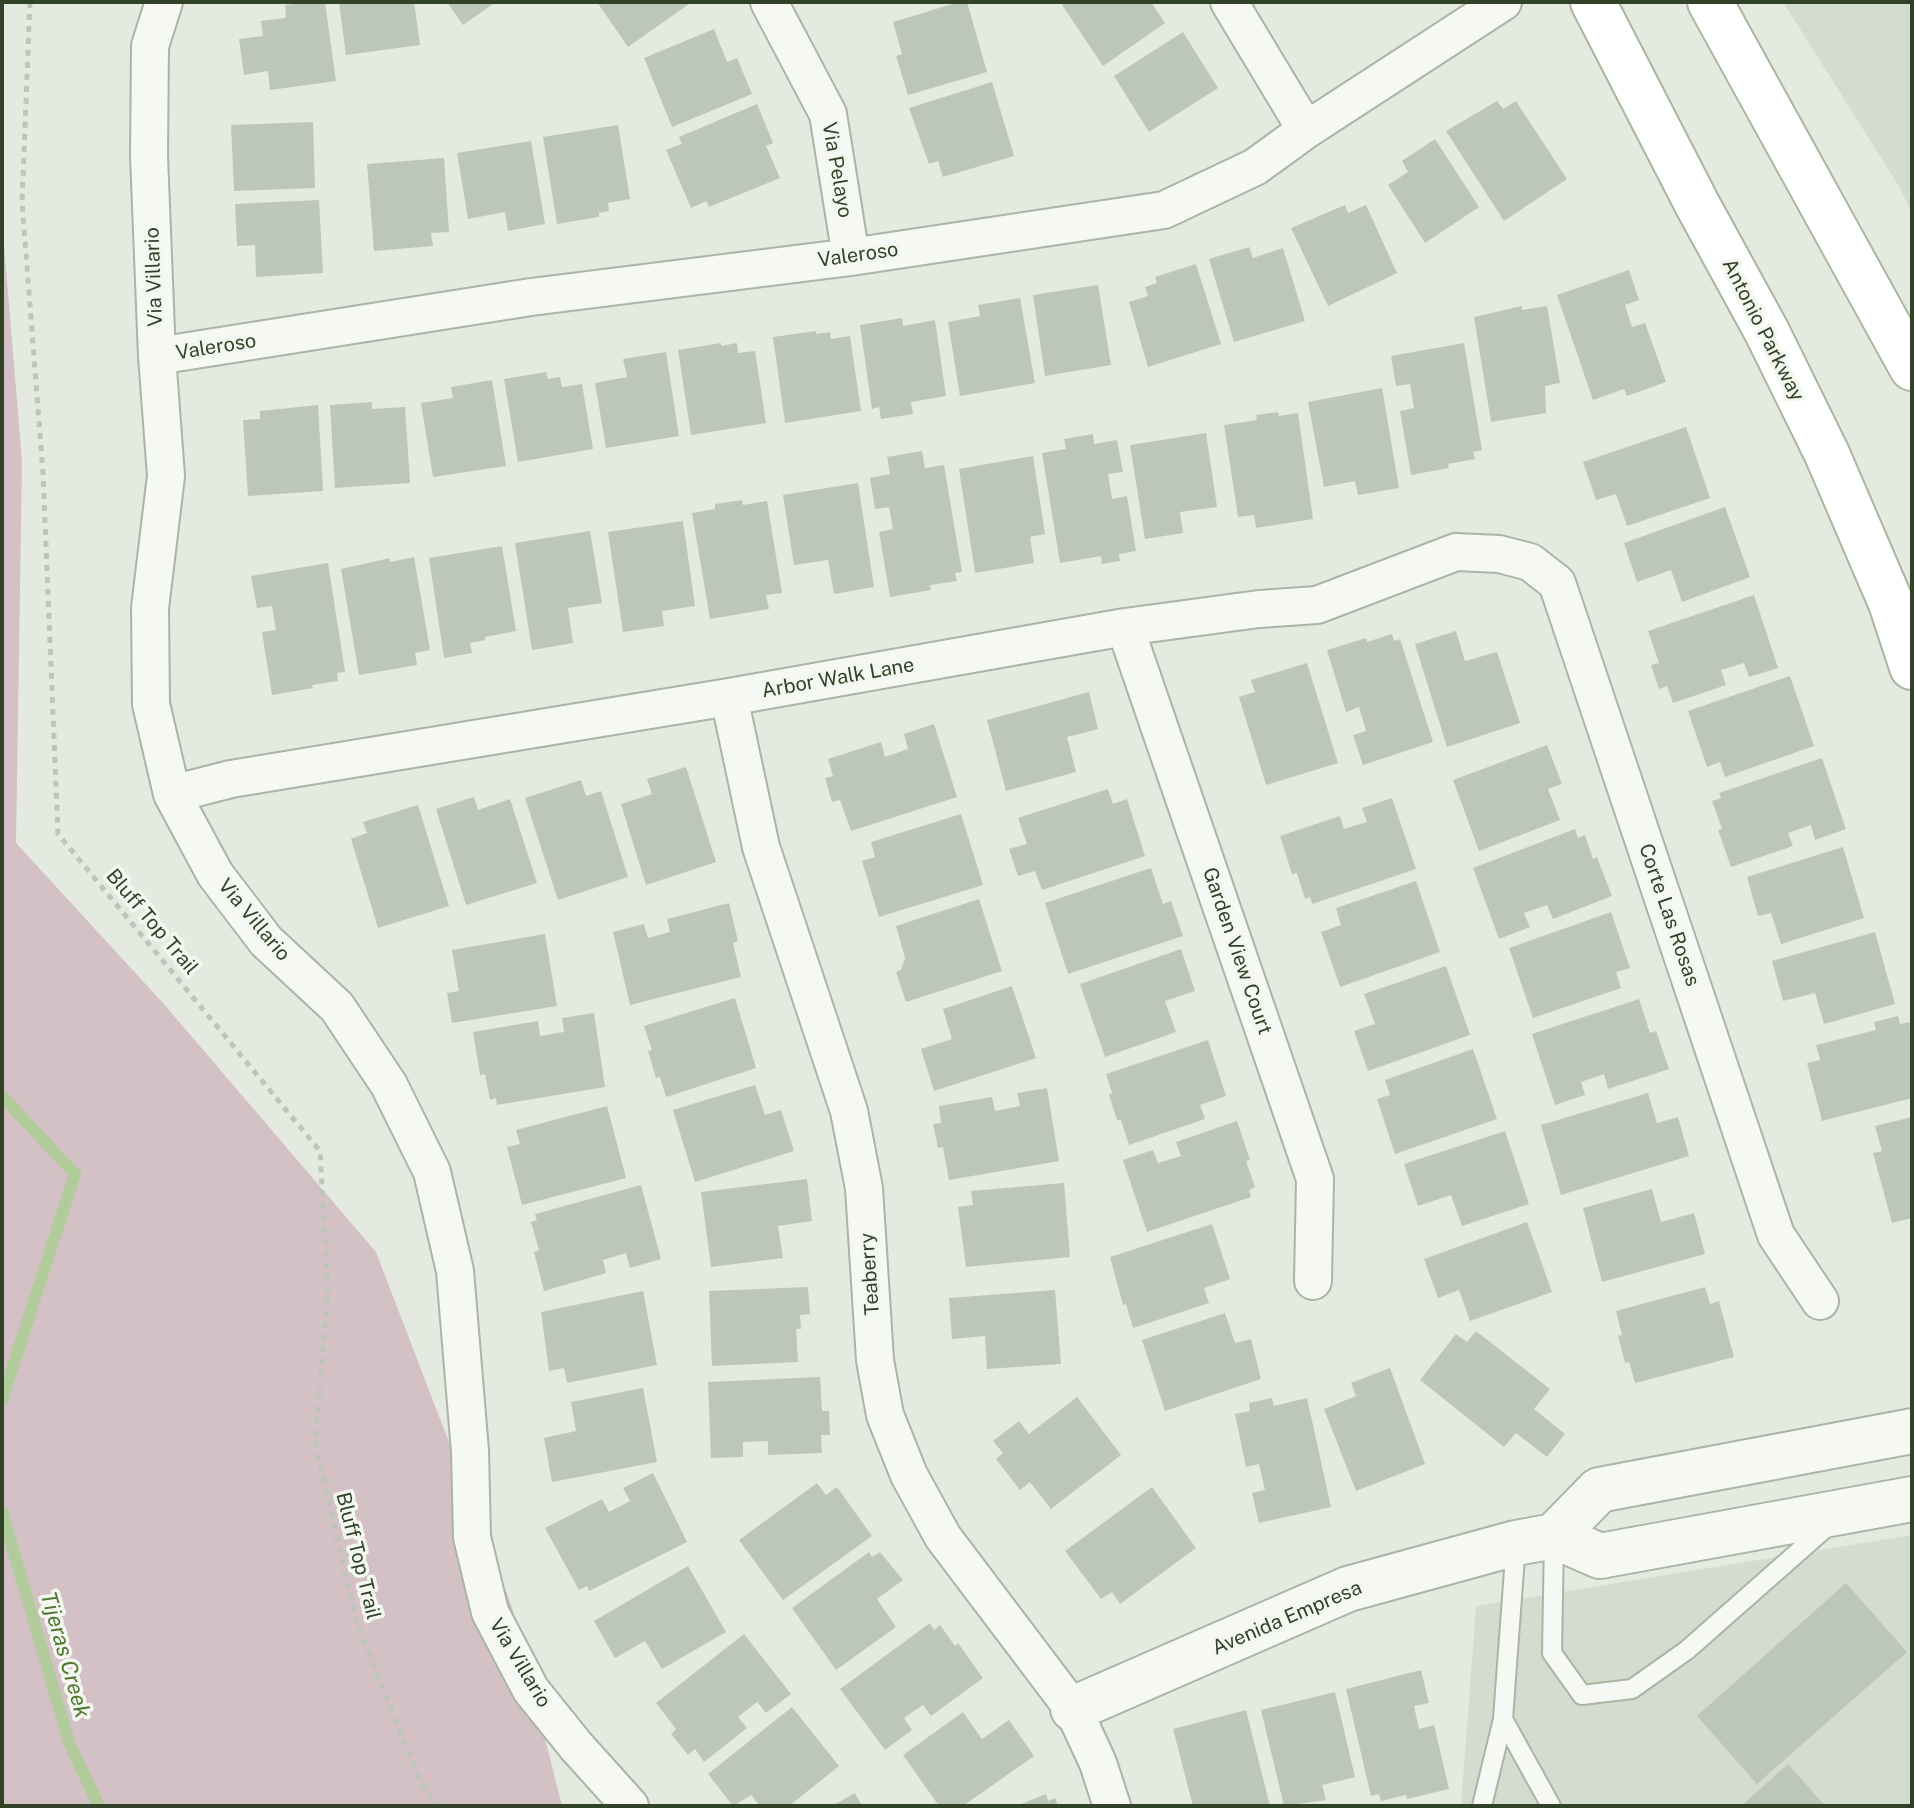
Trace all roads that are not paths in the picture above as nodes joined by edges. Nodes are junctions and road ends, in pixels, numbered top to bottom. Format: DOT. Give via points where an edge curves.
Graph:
graph roads {
  1 [pos="164,2"];
  2 [pos="769,2"];
  3 [pos="1229,2"];
  4 [pos="1503,2"];
  5 [pos="1593,2"];
  6 [pos="1710,2"];
  7 [pos="1306,130"];
  8 [pos="851,257"];
  9 [pos="157,356"];
  10 [pos="1912,368"];
  11 [pos="1499,554"];
  12 [pos="1125,627"];
  13 [pos="1912,667"];
  14 [pos="729,697"];
  15 [pos="172,794"];
  16 [pos="1313,1281"];
  17 [pos="1820,1301"];
  18 [pos="1912,1431"];
  19 [pos="1912,1499"];
  20 [pos="1845,1512"];
  21 [pos="1535,1539"];
  22 [pos="1073,1709"];
  23 [pos="1503,1719"];
  24 [pos="630,1806"];
  25 [pos="1112,1806"];
  26 [pos="1482,1806"];
  27 [pos="1551,1806"];
  1 -- 9 [label="street, Via Villario" via="150,46"];
  2 -- 8 [label="street, Via Pelayo" via="828,114"];
  3 -- 7 [label="street"];
  4 -- 7 [label="street, Valeroso"];
  5 -- 13 [label="main road, Antonio Parkway" via="1827,454 1891,603"];
  6 -- 10 [label="main road"];
  7 -- 8 [label="street, Valeroso" via="1255,167 1164,210"];
  8 -- 9 [label="street, Valeroso" via="531,297"];
  9 -- 15 [label="street, Via Villario" via="166,476 150,608 151,704"];
  11 -- 12 [label="street, Arbor Walk Lane" via="1456,552 1317,605"];
  11 -- 17 [label="street, Corte Las Rosas" via="1530,562 1557,583 1776,1235"];
  12 -- 14 [label="street, Arbor Walk Lane"];
  12 -- 16 [label="street, Garden View Court" via="1315,1179"];
  14 -- 15 [label="street, Arbor Walk Lane" via="231,779"];
  14 -- 22 [label="street, Teaberry" via="761,847 849,1111 864,1188 875,1360 885,1415 909,1475 943,1537"];
  15 -- 24 [label="street, Via Villario" via="215,874 266,941 337,1007 389,1085 432,1172 455,1271 472,1537 490,1612 531,1690"];
  18 -- 21 [label="street" via="1599,1490"];
  19 -- 20 [label="street"];
  20 -- 21 [label="street" via="1600,1556"];
  20 -- 21 [label="lane" via="1687,1650 1632,1689 1582,1695 1552,1653"];
  21 -- 22 [label="street, Avenida Empresa" via="1348,1589"];
  21 -- 23 [label="lane"];
  22 -- 25 [label="street, Teaberry"];
  23 -- 26 [label="lane"];
  23 -- 27 [label="lane"];
}
